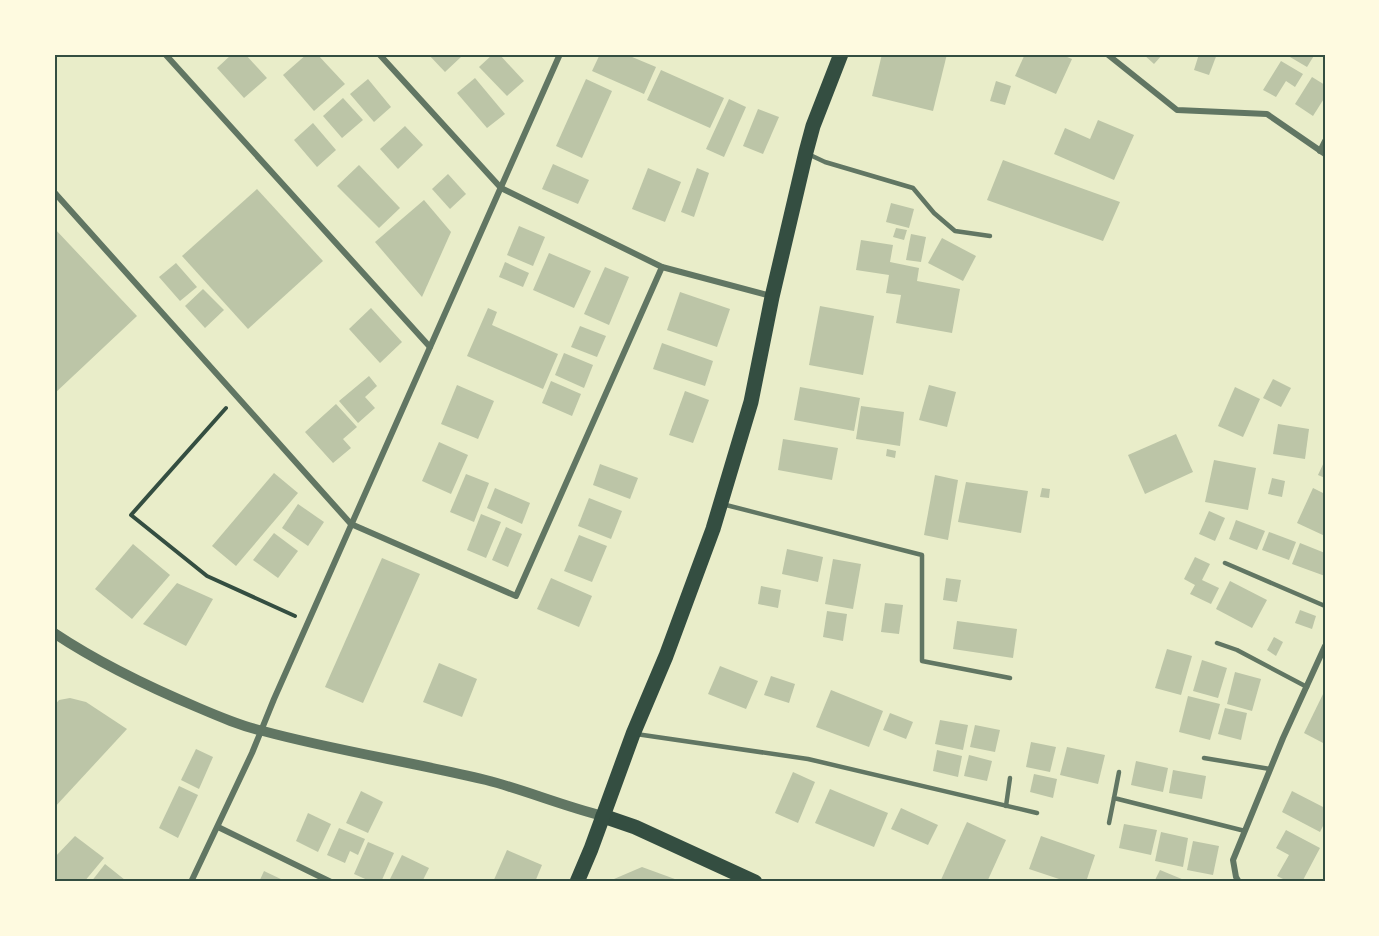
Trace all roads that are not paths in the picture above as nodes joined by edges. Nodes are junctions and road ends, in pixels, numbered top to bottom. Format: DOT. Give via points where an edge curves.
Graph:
graph roads {
  1 [pos="165,54"];
  2 [pos="379,54"];
  3 [pos="560,54"];
  4 [pos="841,54"];
  5 [pos="1107,54"];
  6 [pos="1325,141"];
  7 [pos="1322,152"];
  8 [pos="806,153"];
  9 [pos="501,188"];
  10 [pos="54,192"];
  11 [pos="990,236"];
  12 [pos="662,267"];
  13 [pos="772,297"];
  14 [pos="430,347"];
  15 [pos="720,503"];
  16 [pos="351,524"];
  17 [pos="1225,563"];
  18 [pos="1325,606"];
  19 [pos="54,633"];
  20 [pos="1217,643"];
  21 [pos="1325,646"];
  22 [pos="1010,678"];
  23 [pos="1306,687"];
  24 [pos="261,731"];
  25 [pos="633,734"];
  26 [pos="1204,758"];
  27 [pos="1270,769"];
  28 [pos="1119,772"];
  29 [pos="1010,778"];
  30 [pos="1114,798"];
  31 [pos="1006,806"];
  32 [pos="1037,813"];
  33 [pos="603,816"];
  34 [pos="1110,823"];
  35 [pos="218,827"];
  36 [pos="1245,831"];
  37 [pos="191,882"];
  38 [pos="331,882"];
  39 [pos="577,882"];
  40 [pos="755,882"];
  41 [pos="1239,882"];
  1 -- 14 [label="street"];
  2 -- 9 [label="street"];
  3 -- 9 [label="street"];
  4 -- 8 [label="main road"];
  5 -- 7 [label="street" via="1177,110 1267,114"];
  6 -- 7 [label="street"];
  8 -- 11 [label="lane" via="913,188 955,231"];
  8 -- 13 [label="main road"];
  9 -- 12 [label="street"];
  9 -- 14 [label="street"];
  10 -- 16 [label="street"];
  12 -- 13 [label="street"];
  12 -- 16 [label="street" via="516,596"];
  13 -- 15 [label="main road" via="751,402"];
  14 -- 16 [label="street"];
  15 -- 22 [label="lane" via="922,555 922,662"];
  15 -- 25 [label="main road" via="666,656"];
  16 -- 24 [label="street"];
  17 -- 18 [label="lane"];
  19 -- 24 [label="street" via="161,692"];
  20 -- 23 [label="lane"];
  21 -- 23 [label="street"];
  23 -- 27 [label="street"];
  24 -- 33 [label="street" via="489,781"];
  24 -- 35 [label="street"];
  25 -- 31 [label="lane" via="808,759"];
  25 -- 33 [label="main road"];
  26 -- 27 [label="lane"];
  27 -- 36 [label="street"];
  28 -- 30 [label="lane"];
  29 -- 31 [label="lane"];
  30 -- 34 [label="lane"];
  30 -- 36 [label="lane"];
  31 -- 32 [label="lane"];
  33 -- 39 [label="main road"];
  33 -- 40 [label="main road"];
  35 -- 37 [label="street"];
  35 -- 38 [label="street"];
  36 -- 41 [label="street" via="1233,860"];
}
